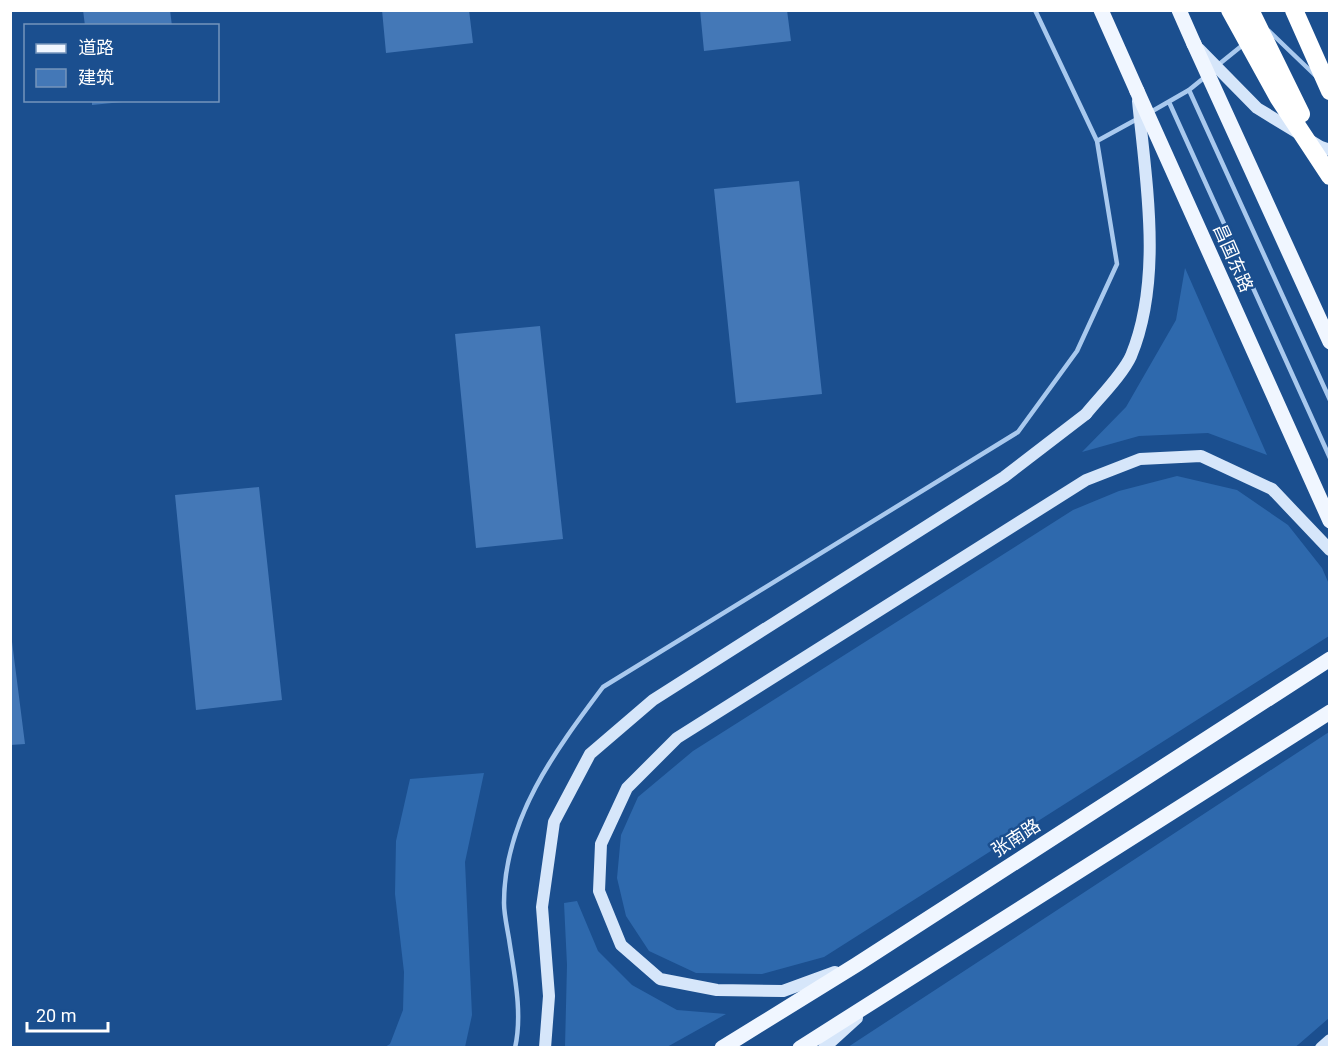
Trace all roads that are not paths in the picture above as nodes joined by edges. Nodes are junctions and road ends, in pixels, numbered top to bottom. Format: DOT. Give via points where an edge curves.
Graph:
graph roads {
  1 [pos="1035,10"];
  2 [pos="1101,10"];
  3 [pos="1179,10"];
  4 [pos="1230,10"];
  5 [pos="1250,10"];
  6 [pos="1257,10"];
  7 [pos="1294,10"];
  8 [pos="1265,27"];
  9 [pos="1194,44"];
  10 [pos="1329,84"];
  11 [pos="1189,90"];
  12 [pos="1137,91"];
  13 [pos="1329,91"];
  14 [pos="1169,102"];
  15 [pos="1097,141"];
  16 [pos="1329,150"];
  17 [pos="1329,174"];
  18 [pos="1329,342"];
  19 [pos="1329,400"];
  20 [pos="1329,458"];
  21 [pos="1329,521"];
  22 [pos="1329,550"];
  23 [pos="1329,658"];
  24 [pos="1329,712"];
  25 [pos="856,965"];
  26 [pos="877,1001"];
  27 [pos="1329,1041"];
  28 [pos="515,1047"];
  29 [pos="545,1047"];
  30 [pos="722,1047"];
  31 [pos="800,1047"];
  32 [pos="824,1047"];
  33 [pos="1321,1047"];
  1 -- 15 [label="lane"];
  2 -- 12 [label="main road, 昌国东路"];
  3 -- 9 [label="main road"];
  4 -- 17 [label="highway, bridge" via="1278,97"];
  5 -- 17 [label="highway, bridge"];
  6 -- 8 [label="lane"];
  7 -- 13 [label="highway, bridge"];
  8 -- 10 [label="lane" via="1314,77"];
  8 -- 11 [label="lane"];
  9 -- 16 [label="main road, bridge" via="1257,108"];
  9 -- 18 [label="main road, bridge"];
  11 -- 14 [label="lane"];
  11 -- 19 [label="lane"];
  12 -- 21 [label="main road, 昌国东路, bridge"];
  12 -- 29 [label="main road, bridge" via="1147,194 1148,296 1130,358 1086,414 1004,477 652,700 590,754 554,822 542,907 549,996"];
  14 -- 15 [label="lane"];
  14 -- 20 [label="lane"];
  15 -- 28 [label="lane" via="1117,264 1077,351 1018,432 603,687 564,739 531,793 510,852 504,903 516,984"];
  22 -- 25 [label="main road" via="1272,489 1200,456 1140,459 1086,480 677,738 627,788 601,844 600,891 621,945 660,979 717,990 783,991"];
  23 -- 25 [label="main road, 张南路"];
  24 -- 26 [label="main road"];
  25 -- 30 [label="main road, 张南路"];
  26 -- 31 [label="main road"];
  26 -- 32 [label="main road"];
  27 -- 33 [label="main road"];
}
